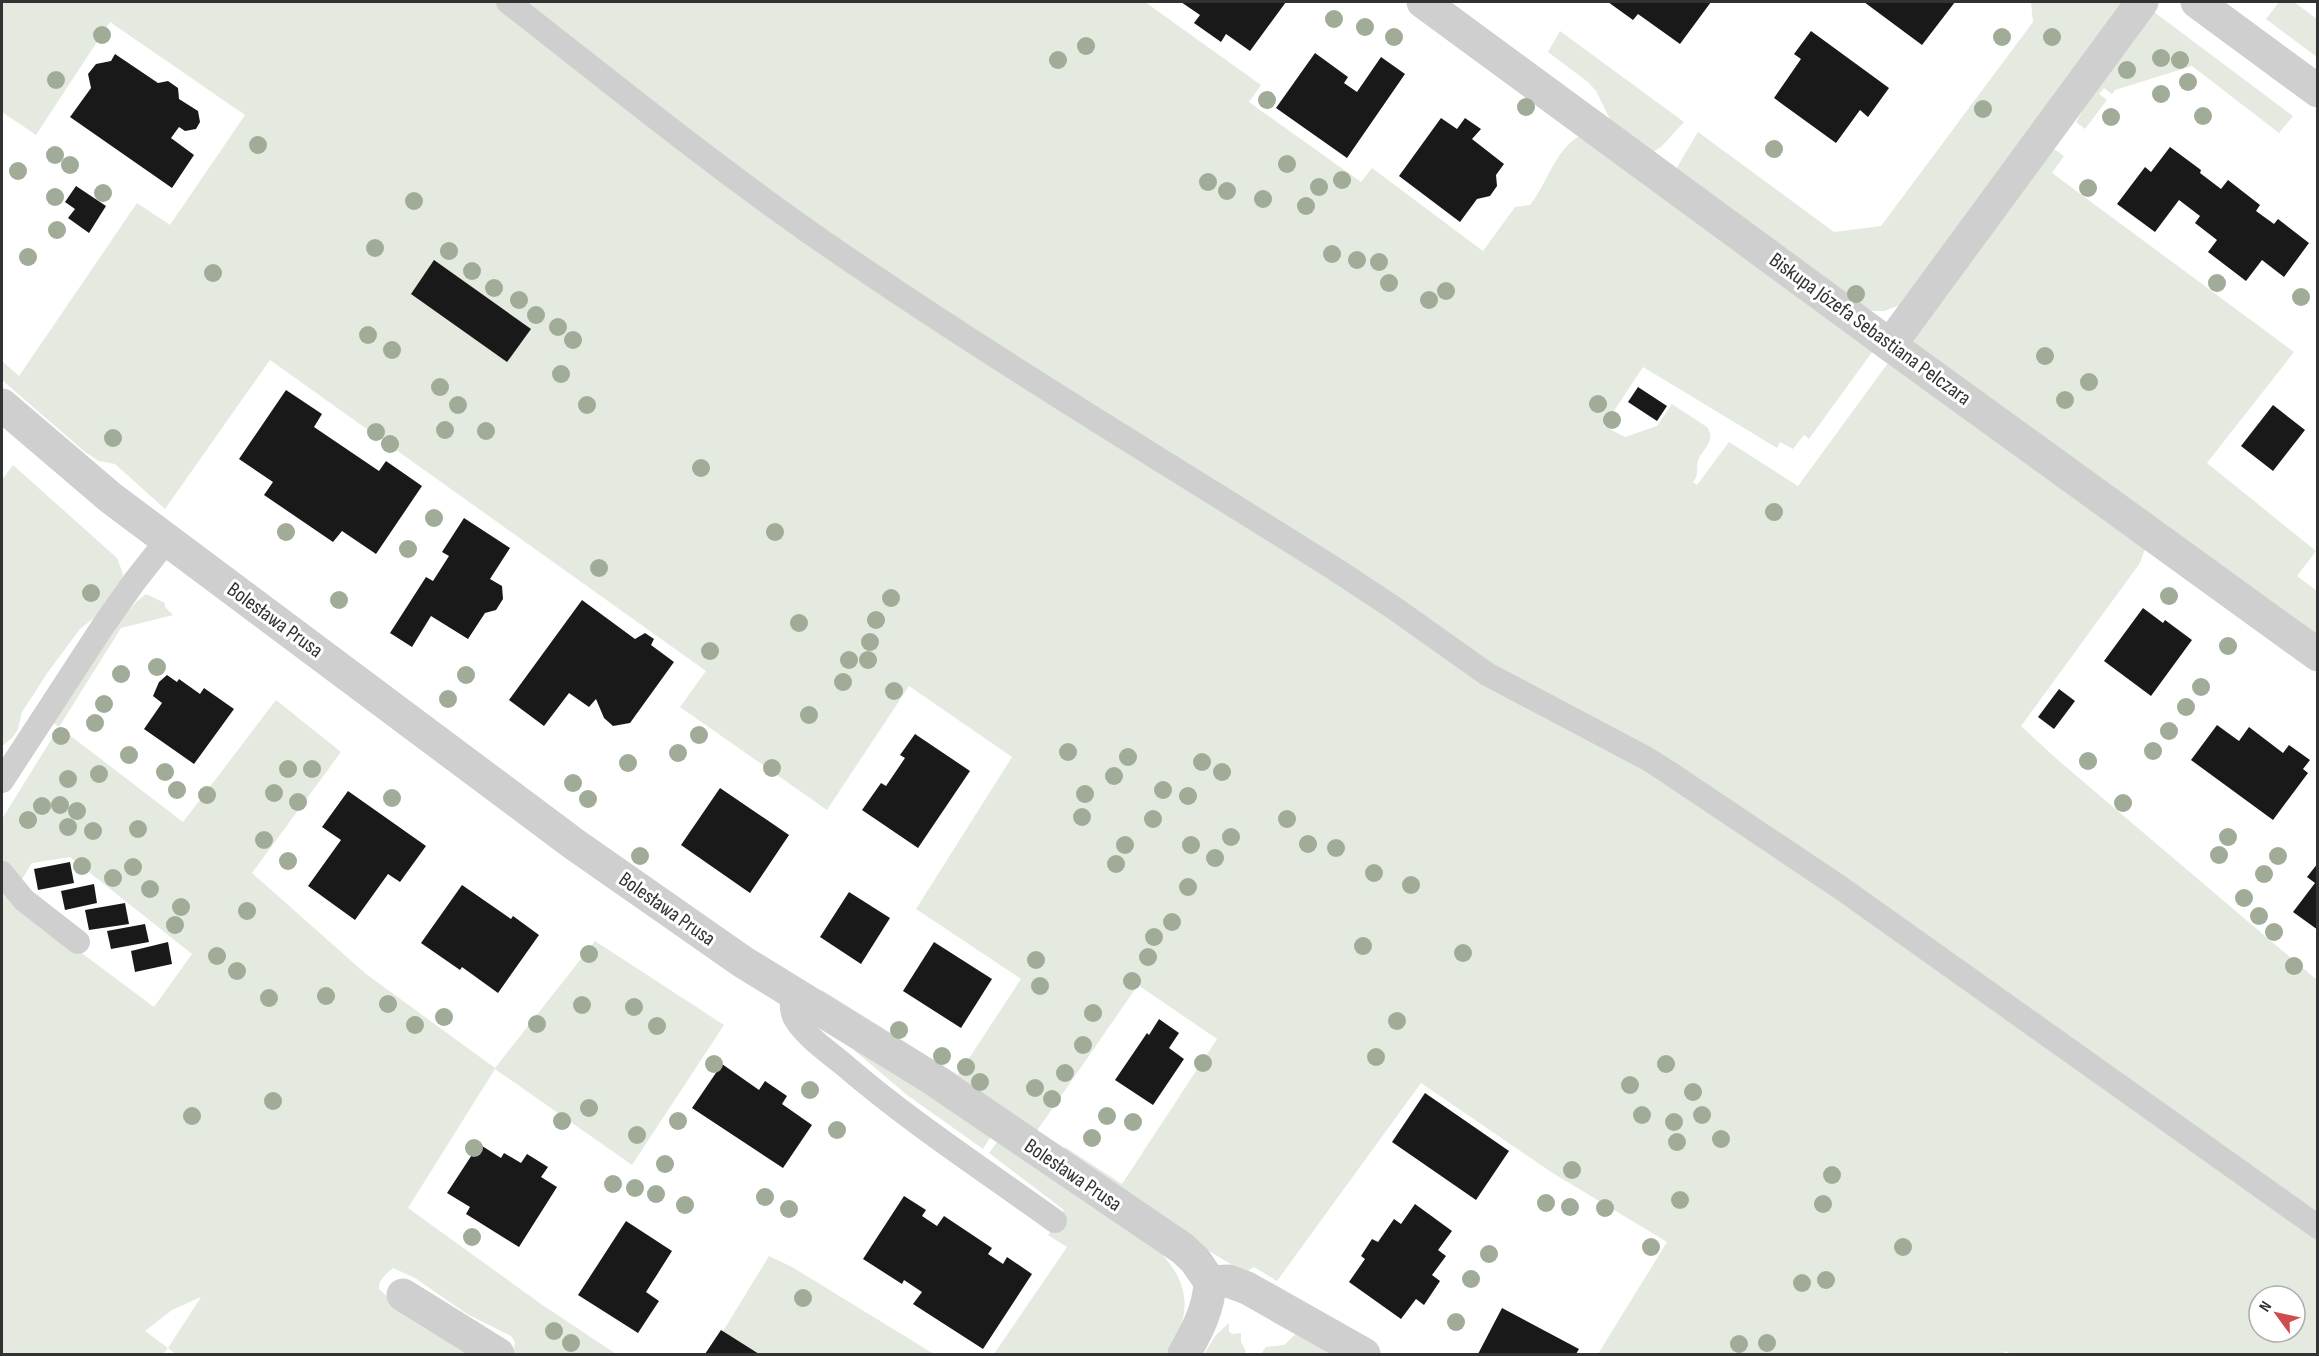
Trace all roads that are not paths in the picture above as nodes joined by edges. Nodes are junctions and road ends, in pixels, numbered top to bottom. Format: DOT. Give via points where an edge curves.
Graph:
graph roads {
  1 [pos="508,2"];
  2 [pos="1424,2"];
  3 [pos="2142,2"];
  4 [pos="2197,2"];
  5 [pos="2318,91"];
  6 [pos="1890,345"];
  7 [pos="2,405"];
  8 [pos="167,540"];
  9 [pos="2318,655"];
  10 [pos="2,781"];
  11 [pos="2,873"];
  12 [pos="78,942"];
  13 [pos="793,994"];
  14 [pos="1055,1221"];
  15 [pos="2318,1227"];
  16 [pos="1210,1282"];
  17 [pos="403,1295"];
  18 [pos="498,1354"];
  19 [pos="1184,1354"];
  20 [pos="1364,1354"];
  1 -- 15 [label="lane" via="692,146 830,246 1347,577 1487,674 1668,772 1888,921"];
  2 -- 6 [label="street, Biskupa Józefa Sebastiana Pelczara"];
  3 -- 6 [label="street"];
  4 -- 5 [label="street"];
  6 -- 9 [label="street, Biskupa Józefa Sebastiana Pelczara"];
  7 -- 8 [label="street, Bolesława Prusa" via="83,476"];
  8 -- 10 [label="lane" via="110,617"];
  8 -- 13 [label="street, Bolesława Prusa" via="523,807"];
  11 -- 12 [label="lane" via="24,900"];
  13 -- 14 [label="lane" via="792,1009 797,1021 824,1048 875,1090"];
  13 -- 16 [label="street, Bolesława Prusa" via="933,1080 1182,1248"];
  16 -- 19 [label="street" via="1203,1319"];
  16 -- 20 [label="street" via="1228,1281 1247,1288"];
  17 -- 18 [label="street"];
}
